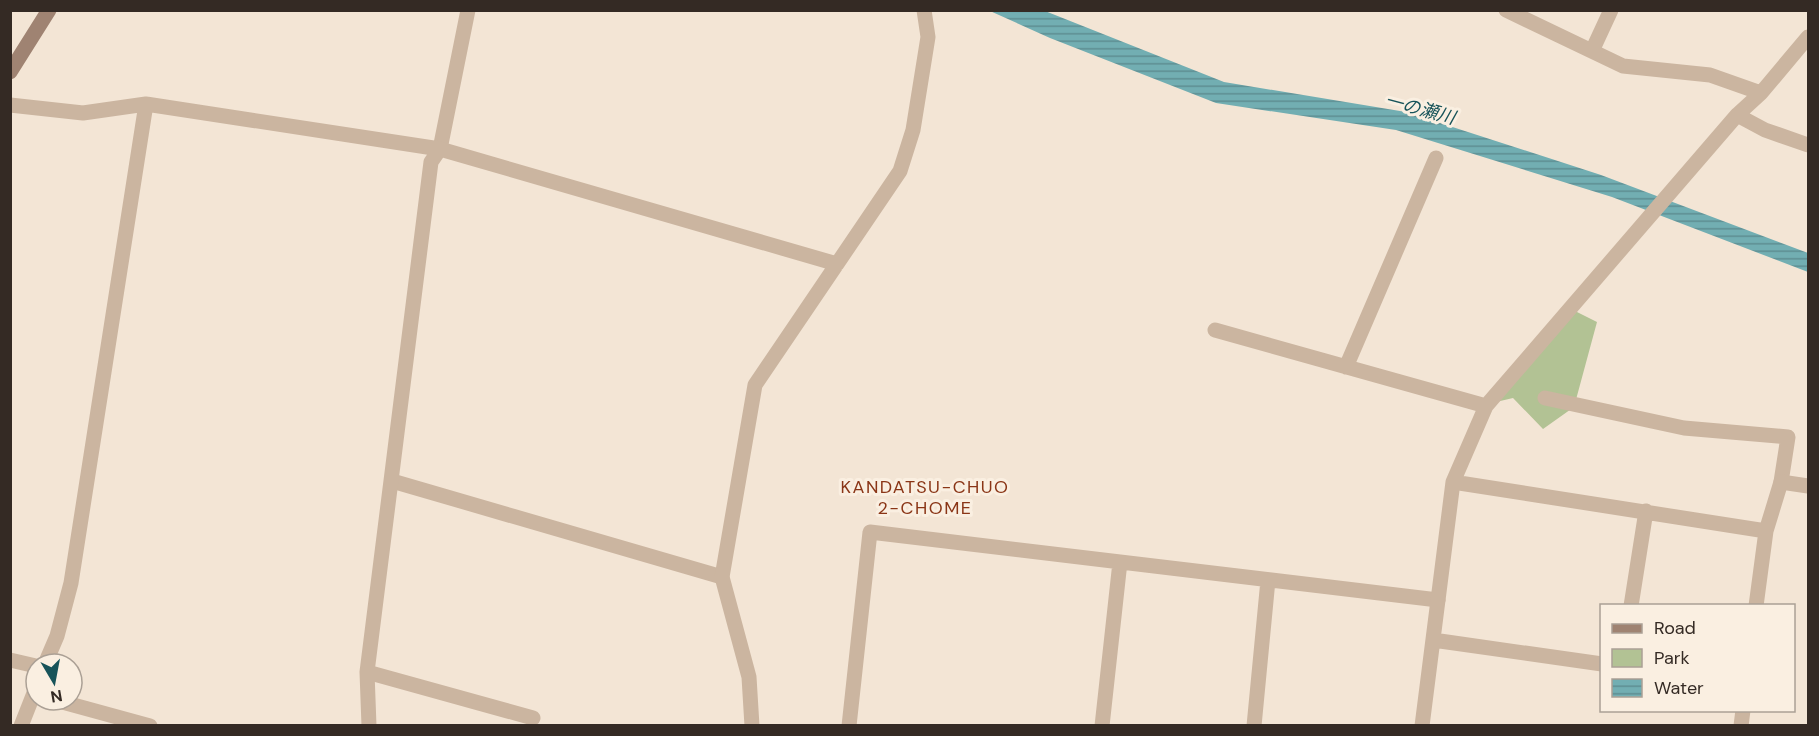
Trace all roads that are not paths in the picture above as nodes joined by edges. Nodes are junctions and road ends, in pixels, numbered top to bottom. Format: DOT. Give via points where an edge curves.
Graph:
graph roads {
  1 [pos="49,10"];
  2 [pos="468,10"];
  3 [pos="924,10"];
  4 [pos="1506,10"];
  5 [pos="1611,10"];
  6 [pos="1809,37"];
  7 [pos="1592,51"];
  8 [pos="10,72"];
  9 [pos="1761,93"];
  10 [pos="146,104"];
  11 [pos="10,105"];
  12 [pos="1737,115"];
  13 [pos="1809,145"];
  14 [pos="440,149"];
  15 [pos="1436,158"];
  16 [pos="837,264"];
  17 [pos="1215,330"];
  18 [pos="1346,367"];
  19 [pos="1545,398"];
  20 [pos="1486,406"];
  21 [pos="392,481"];
  22 [pos="1453,482"];
  23 [pos="1781,482"];
  24 [pos="1809,486"];
  25 [pos="1646,511"];
  26 [pos="1766,531"];
  27 [pos="1120,562"];
  28 [pos="722,577"];
  29 [pos="1268,580"];
  30 [pos="1438,600"];
  31 [pos="1630,604"];
  32 [pos="1756,604"];
  33 [pos="1433,640"];
  34 [pos="50,652"];
  35 [pos="1600,663"];
  36 [pos="367,672"];
  37 [pos="84,708"];
  38 [pos="27,712"];
  39 [pos="533,718"];
  40 [pos="21,726"];
  41 [pos="150,726"];
  42 [pos="369,726"];
  43 [pos="752,726"];
  44 [pos="849,726"];
  45 [pos="1102,726"];
  46 [pos="1254,726"];
  47 [pos="1422,726"];
  1 -- 8 [label="main road"];
  2 -- 14 [label="street"];
  3 -- 16 [label="street" via="928,37 913,130 900,171"];
  4 -- 7 [label="street"];
  5 -- 7 [label="street"];
  6 -- 9 [label="street"];
  7 -- 9 [label="street" via="1623,66 1710,75"];
  9 -- 12 [label="street"];
  10 -- 11 [label="street" via="83,113"];
  10 -- 14 [label="street"];
  10 -- 34 [label="street" via="71,583"];
  12 -- 13 [label="street" via="1765,130"];
  12 -- 20 [label="street"];
  14 -- 16 [label="street"];
  14 -- 21 [label="street" via="431,162"];
  15 -- 18 [label="street"];
  16 -- 28 [label="street" via="755,385"];
  17 -- 18 [label="street"];
  18 -- 20 [label="street"];
  19 -- 23 [label="street" via="1684,428 1788,436"];
  20 -- 22 [label="street"];
  21 -- 28 [label="street"];
  21 -- 36 [label="street"];
  22 -- 25 [label="street"];
  22 -- 30 [label="street"];
  23 -- 24 [label="street"];
  23 -- 26 [label="street"];
  25 -- 26 [label="street"];
  25 -- 31 [label="street"];
  26 -- 32 [label="street"];
  27 -- 29 [label="street"];
  27 -- 44 [label="street" via="870,532"];
  27 -- 45 [label="street"];
  28 -- 43 [label="street" via="749,677"];
  29 -- 30 [label="street"];
  29 -- 46 [label="street"];
  30 -- 33 [label="street"];
  33 -- 35 [label="street"];
  33 -- 47 [label="street"];
  36 -- 39 [label="street"];
  36 -- 42 [label="street"];
  37 -- 41 [label="street"];
  38 -- 40 [label="street"];
}
